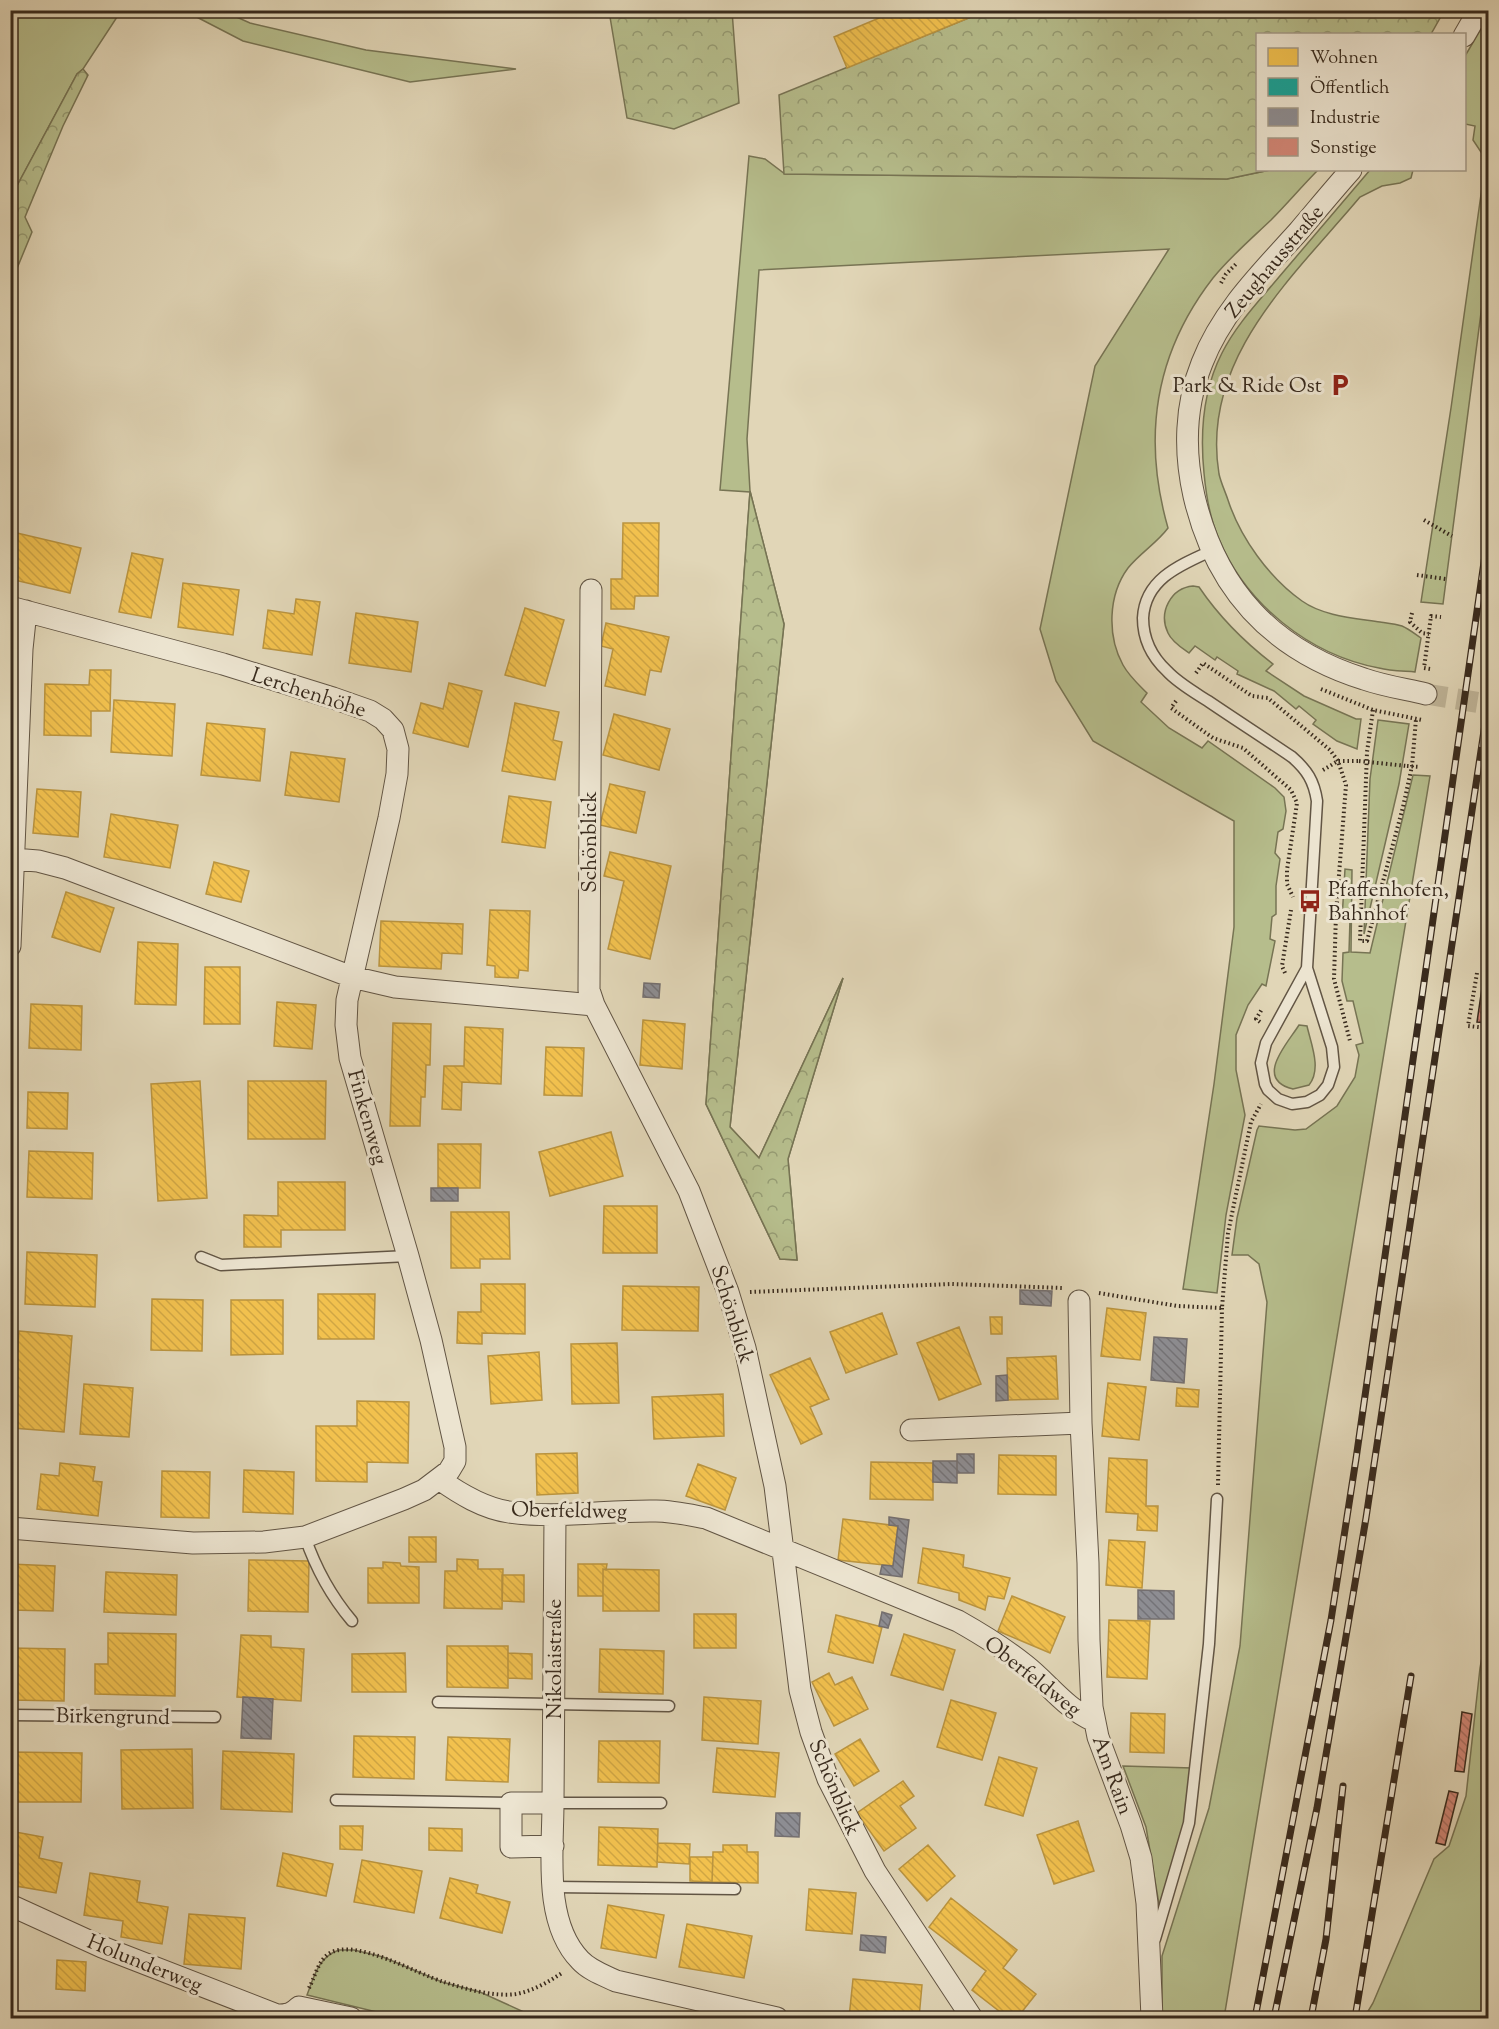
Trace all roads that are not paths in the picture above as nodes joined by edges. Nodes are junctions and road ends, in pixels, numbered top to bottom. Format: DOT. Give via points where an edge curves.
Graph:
graph roads {
  1 [pos="1479,10"];
  2 [pos="1466,33"];
  3 [pos="1350,171"];
  4 [pos="1211,551"];
  5 [pos="591,590"];
  6 [pos="18,609"];
  7 [pos="1426,694"];
  8 [pos="13,859"];
  9 [pos="10,946"];
  10 [pos="1307,968"];
  11 [pos="352,977"];
  12 [pos="594,1005"];
  13 [pos="408,1256"];
  14 [pos="201,1257"];
  15 [pos="1079,1295"];
  16 [pos="1081,1423"];
  17 [pos="910,1430"];
  18 [pos="439,1479"];
  19 [pos="1217,1498"];
  20 [pos="555,1515"];
  21 [pos="10,1528"];
  22 [pos="305,1536"];
  23 [pos="783,1550"];
  24 [pos="351,1621"];
  25 [pos="438,1702"];
  26 [pos="554,1704"];
  27 [pos="669,1706"];
  28 [pos="10,1715"];
  29 [pos="215,1717"];
  30 [pos="1094,1721"];
  31 [pos="336,1800"];
  32 [pos="511,1803"];
  33 [pos="553,1803"];
  34 [pos="662,1803"];
  35 [pos="553,1846"];
  36 [pos="553,1887"];
  37 [pos="735,1889"];
  38 [pos="10,1905"];
  39 [pos="1150,1955"];
  40 [pos="351,2019"];
  41 [pos="777,2019"];
  42 [pos="972,2019"];
  43 [pos="1152,2019"];
  1 -- 2 [label="street"];
  3 -- 4 [label="street, Zeughausstraße" via="1246,290 1202,363 1190,406 1187,448 1191,484"];
  4 -- 7 [label="street, Zeughausstraße" via="1242,600 1293,646 1349,674"];
  4 -- 10 [label="lane" via="1161,578 1145,607 1144,630 1150,650 1166,670 1292,758 1307,771 1313,783 1317,801"];
  5 -- 12 [label="street, Schönblick" via="588,965"];
  6 -- 8 [label="street" via="22,649"];
  6 -- 11 [label="street, Lerchenhöhe" via="223,664 370,711 393,730 398,750 397,774"];
  8 -- 9 [label="street"];
  8 -- 11 [label="street" via="65,868"];
  10 -- 10 [label="lane" via="1266,1042 1261,1063 1268,1090 1292,1104 1315,1098 1333,1073 1332,1047"];
  11 -- 12 [label="street" via="395,987"];
  11 -- 13 [label="street, Finkenweg" via="346,1013 350,1058"];
  12 -- 23 [label="street, Schönblick" via="690,1191 728,1292 762,1422"];
  13 -- 14 [label="lane" via="221,1265"];
  13 -- 18 [label="street, Finkenweg" via="455,1447 455,1461"];
  15 -- 16 [label="street, Am Rain"];
  16 -- 17 [label="street"];
  16 -- 30 [label="street, Am Rain"];
  18 -- 20 [label="street, Oberfeldweg" via="484,1505 508,1512"];
  18 -- 22 [label="street" via="404,1499"];
  19 -- 39 [label="lane" via="1209,1644 1190,1823"];
  20 -- 23 [label="street, Oberfeldweg" via="679,1512 706,1518"];
  20 -- 26 [label="street, Nikolaistraße"];
  21 -- 22 [label="street" via="193,1543 264,1542"];
  22 -- 24 [label="lane" via="324,1583"];
  23 -- 30 [label="street, Oberfeldweg" via="958,1621 1016,1658 1074,1710"];
  23 -- 42 [label="street, Schönblick" via="800,1689 828,1779 875,1871"];
  25 -- 26 [label="lane"];
  26 -- 27 [label="lane"];
  26 -- 33 [label="street, Nikolaistraße"];
  28 -- 29 [label="lane, Birkengrund"];
  30 -- 39 [label="street, Am Rain" via="1141,1858"];
  31 -- 32 [label="lane"];
  32 -- 33 [label="street"];
  32 -- 35 [label="street" via="511,1846"];
  33 -- 34 [label="lane"];
  33 -- 35 [label="street, Nikolaistraße"];
  35 -- 36 [label="street, Nikolaistraße"];
  36 -- 37 [label="lane"];
  36 -- 41 [label="street, Nikolaistraße" via="556,1917 564,1938 579,1960 597,1972 616,1981"];
  38 -- 40 [label="street, Holunderweg" via="102,1947 277,2015 287,2015 299,2007"];
  39 -- 43 [label="street, Am Rain"];
}
